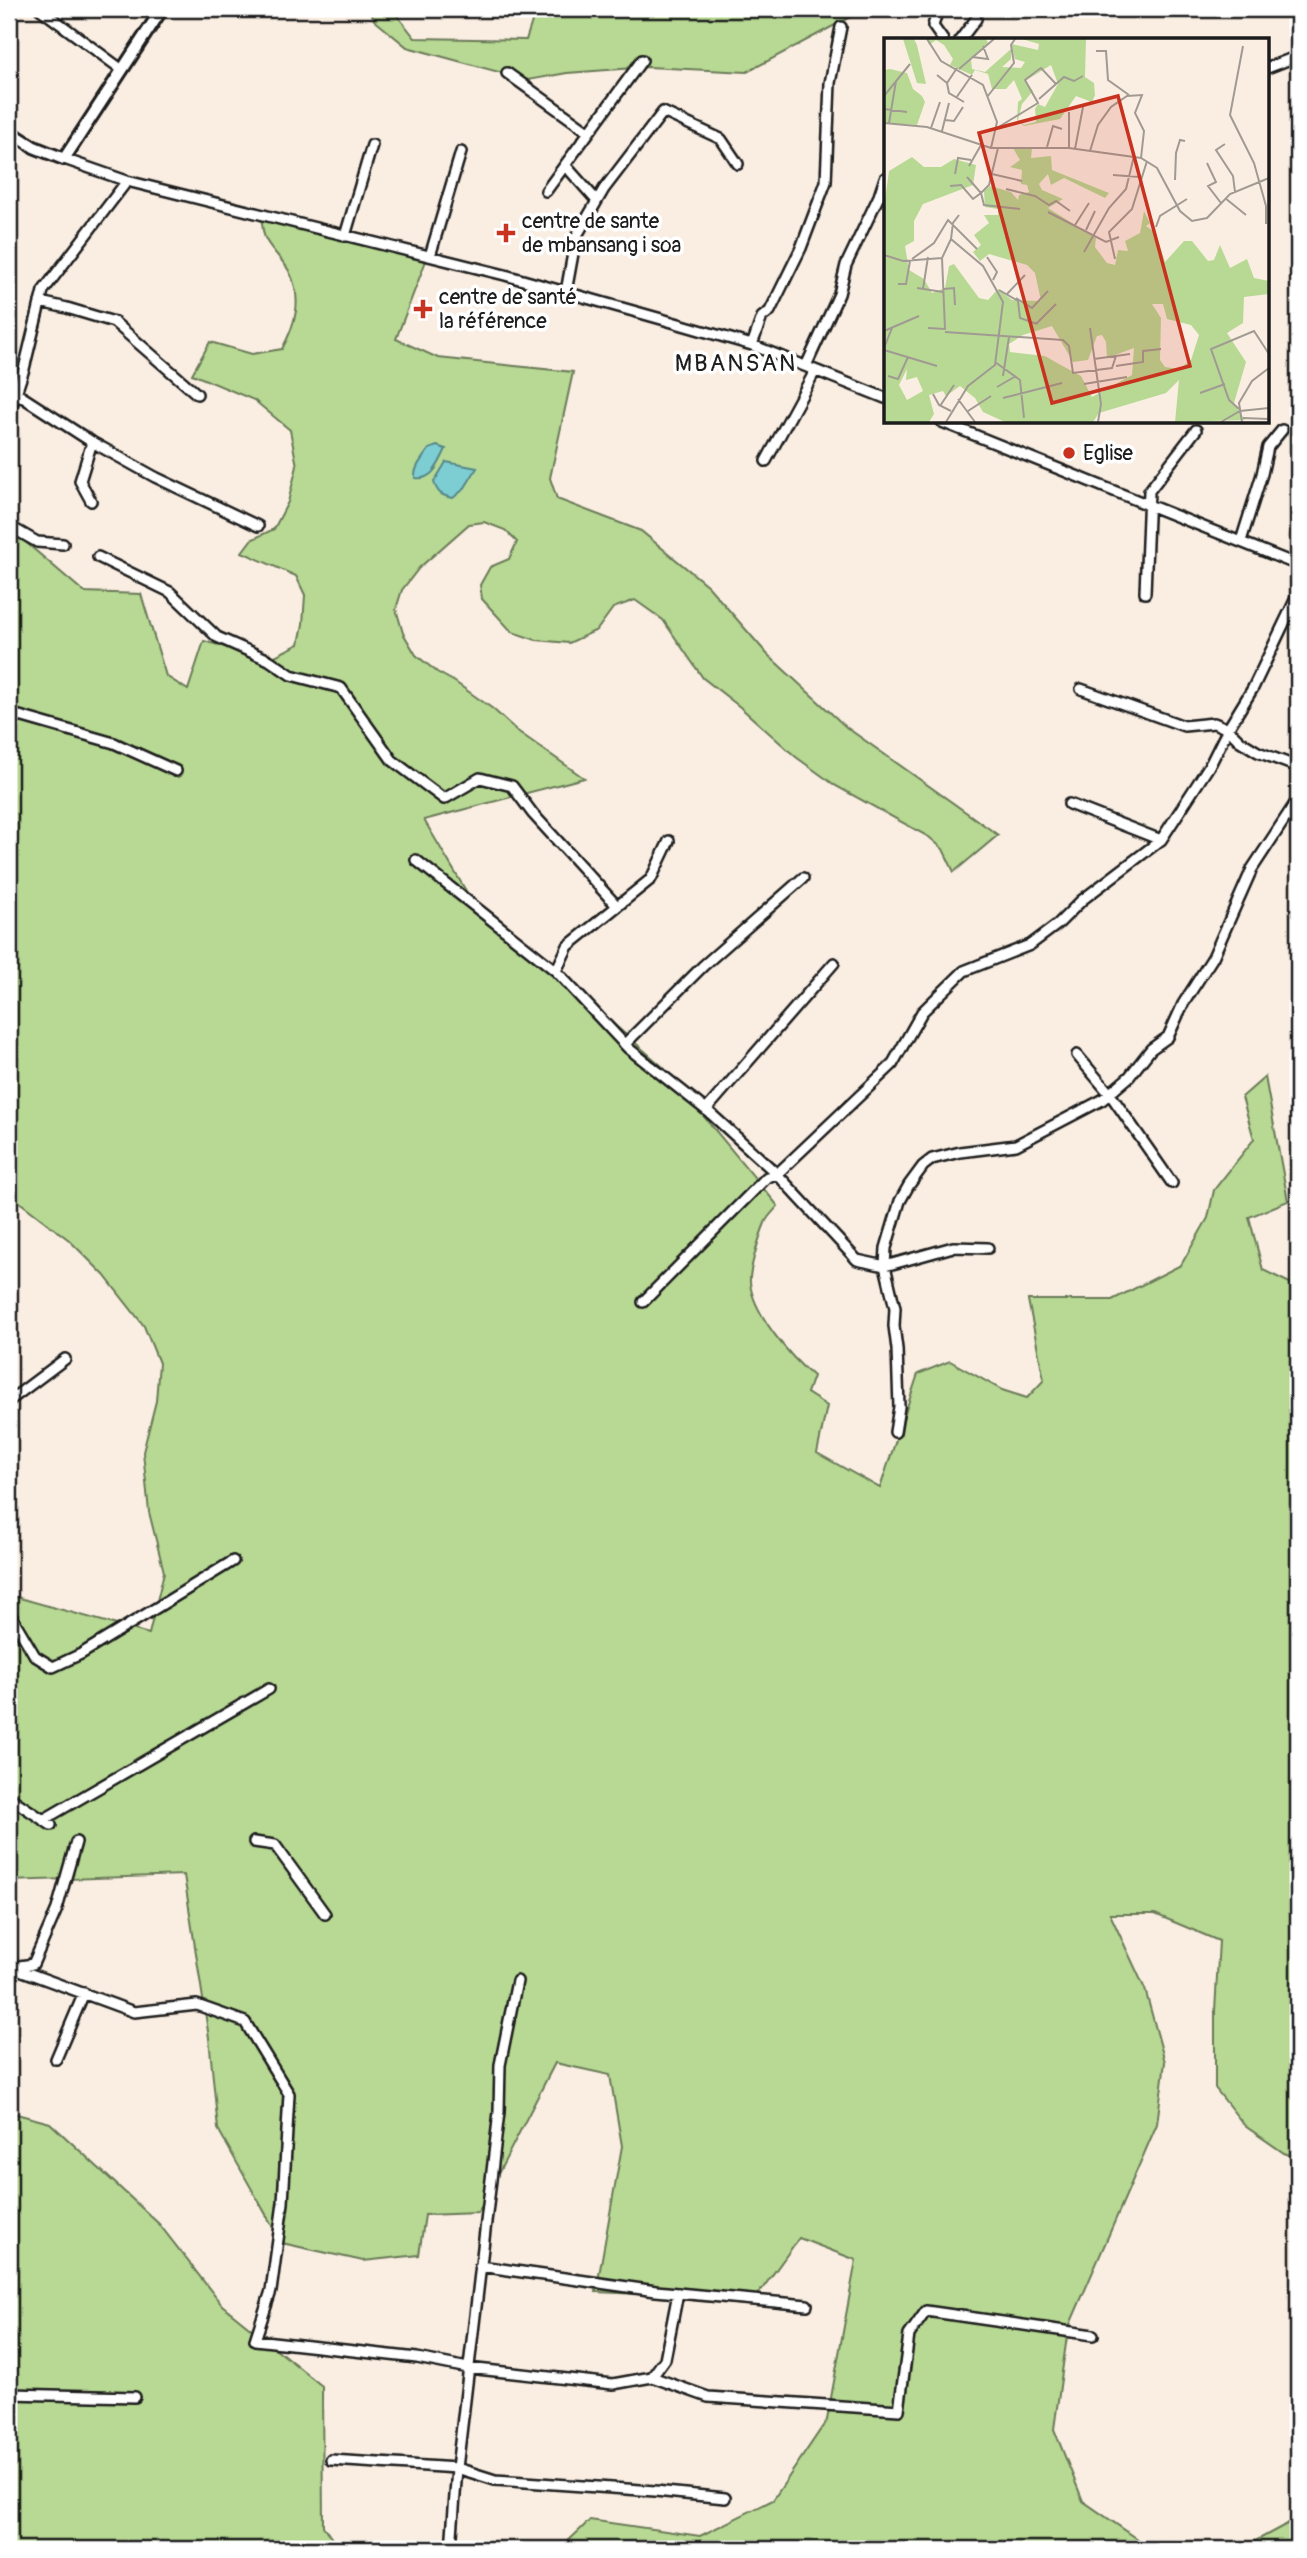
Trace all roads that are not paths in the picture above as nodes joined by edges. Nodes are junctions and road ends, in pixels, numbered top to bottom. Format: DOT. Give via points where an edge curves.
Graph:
graph roads {
  1 [pos="40,9"];
  2 [pos="162,9"];
  3 [pos="938,9"];
  4 [pos="976,19"];
  5 [pos="841,27"];
  6 [pos="942,38"];
  7 [pos="962,38"];
  8 [pos="1298,56"];
  9 [pos="642,60"];
  10 [pos="1268,68"];
  11 [pos="121,69"];
  12 [pos="506,73"];
  13 [pos="9,131"];
  14 [pos="589,132"];
  15 [pos="372,145"];
  16 [pos="461,152"];
  17 [pos="64,159"];
  18 [pos="738,164"];
  19 [pos="565,165"];
  20 [pos="127,181"];
  21 [pos="884,181"];
  22 [pos="546,191"];
  23 [pos="597,201"];
  24 [pos="345,236"];
  25 [pos="430,256"];
  26 [pos="566,292"];
  27 [pos="40,302"];
  28 [pos="752,345"];
  29 [pos="810,369"];
  30 [pos="16,393"];
  31 [pos="197,394"];
  32 [pos="884,398"];
  33 [pos="9,414"];
  34 [pos="947,424"];
  35 [pos="1196,430"];
  36 [pos="1282,430"];
  37 [pos="92,442"];
  38 [pos="766,461"];
  39 [pos="90,501"];
  40 [pos="1149,505"];
  41 [pos="9,526"];
  42 [pos="258,526"];
  43 [pos="1241,541"];
  44 [pos="63,544"];
  45 [pos="98,557"];
  46 [pos="1298,565"];
  47 [pos="1145,593"];
  48 [pos="1298,594"];
  49 [pos="1081,689"];
  50 [pos="9,713"];
  51 [pos="1228,729"];
  52 [pos="1298,767"];
  53 [pos="176,771"];
  54 [pos="1298,799"];
  55 [pos="1069,804"];
  56 [pos="1161,840"];
  57 [pos="669,841"];
  58 [pos="416,860"];
  59 [pos="803,878"];
  60 [pos="617,906"];
  61 [pos="834,963"];
  62 [pos="556,971"];
  63 [pos="625,1044"];
  64 [pos="1077,1055"];
  65 [pos="1110,1094"];
  66 [pos="706,1110"];
  67 [pos="777,1174"];
  68 [pos="1172,1183"];
  69 [pos="988,1248"];
  70 [pos="885,1266"];
  71 [pos="643,1302"];
  72 [pos="65,1359"];
  73 [pos="9,1401"];
  74 [pos="895,1432"];
  75 [pos="233,1561"];
  76 [pos="9,1612"];
  77 [pos="269,1689"];
  78 [pos="9,1797"];
  79 [pos="76,1842"];
  80 [pos="254,1842"];
  81 [pos="325,1913"];
  82 [pos="10,1967"];
  83 [pos="517,1981"];
  84 [pos="84,1993"];
  85 [pos="56,2059"];
  86 [pos="480,2266"];
  87 [pos="678,2293"];
  88 [pos="807,2305"];
  89 [pos="1093,2335"];
  90 [pos="468,2368"];
  91 [pos="652,2377"];
  92 [pos="9,2394"];
  93 [pos="135,2397"];
  94 [pos="331,2460"];
  95 [pos="457,2468"];
  96 [pos="725,2498"];
  97 [pos="451,2549"];
  1 -- 11 [label="street"];
  2 -- 11 [label="street"];
  3 -- 6 [label="street" via="933,26"];
  4 -- 7 [label="street"];
  5 -- 28 [label="street" via="830,83 826,182 801,248 770,311 762,317"];
  8 -- 10 [label="street"];
  9 -- 14 [label="street"];
  11 -- 17 [label="street"];
  12 -- 14 [label="street"];
  13 -- 17 [label="street"];
  14 -- 19 [label="street"];
  15 -- 24 [label="street"];
  16 -- 25 [label="street"];
  17 -- 20 [label="street"];
  18 -- 23 [label="street" via="721,139 663,112"];
  19 -- 22 [label="street"];
  19 -- 23 [label="street"];
  20 -- 24 [label="street"];
  20 -- 27 [label="street" via="53,276"];
  21 -- 29 [label="street" via="845,265 839,294"];
  23 -- 26 [label="street" via="576,237"];
  24 -- 25 [label="street"];
  25 -- 26 [label="street"];
  26 -- 28 [label="street"];
  27 -- 30 [label="street"];
  27 -- 31 [label="street" via="114,323"];
  28 -- 29 [label="street"];
  29 -- 32 [label="street"];
  29 -- 38 [label="street"];
  30 -- 33 [label="street"];
  30 -- 37 [label="street"];
  34 -- 40 [label="street"];
  35 -- 40 [label="street" via="1149,491"];
  36 -- 43 [label="street" via="1268,447"];
  37 -- 39 [label="street" via="80,481"];
  37 -- 42 [label="street"];
  40 -- 43 [label="street"];
  40 -- 47 [label="street"];
  41 -- 44 [label="street" via="37,542"];
  43 -- 46 [label="street"];
  45 -- 60 [label="street" via="170,592 217,637 269,660 290,675 341,688 392,760 444,799 480,778 512,786"];
  48 -- 51 [label="street"];
  49 -- 51 [label="street" via="1184,726 1214,723"];
  50 -- 53 [label="street" via="114,743"];
  51 -- 52 [label="street" via="1258,752"];
  51 -- 56 [label="street"];
  54 -- 65 [label="street" via="1252,869 1213,957 1168,1037"];
  55 -- 56 [label="street"];
  56 -- 67 [label="street" via="1030,944 964,971 922,1013 892,1065"];
  57 -- 60 [label="street" via="651,879"];
  58 -- 62 [label="street"];
  59 -- 63 [label="street" via="703,966"];
  60 -- 62 [label="street" via="568,946"];
  61 -- 66 [label="street"];
  62 -- 63 [label="street"];
  63 -- 66 [label="street"];
  64 -- 65 [label="street"];
  65 -- 68 [label="street"];
  65 -- 70 [label="street" via="1016,1145 932,1159 900,1200"];
  66 -- 67 [label="street"];
  67 -- 70 [label="street" via="857,1260"];
  67 -- 71 [label="street" via="767,1177"];
  69 -- 70 [label="street" via="953,1247"];
  70 -- 74 [label="street" via="895,1308 899,1407"];
  72 -- 73 [label="street"];
  75 -- 76 [label="street" via="53,1667 35,1656"];
  77 -- 78 [label="street" via="47,1823"];
  79 -- 82 [label="street" via="57,1909 33,1964"];
  80 -- 81 [label="street" via="275,1845"];
  82 -- 84 [label="street"];
  83 -- 86 [label="street" via="500,2064 499,2112"];
  84 -- 85 [label="street"];
  84 -- 90 [label="street" via="134,2012 197,2005 245,2022 289,2094 283,2203 271,2291 255,2340"];
  86 -- 87 [label="street"];
  86 -- 90 [label="street"];
  87 -- 88 [label="street"];
  87 -- 91 [label="street" via="665,2359"];
  89 -- 91 [label="street" via="926,2311 909,2335 899,2410 708,2397"];
  90 -- 91 [label="street" via="613,2384"];
  90 -- 95 [label="street"];
  92 -- 93 [label="street"];
  94 -- 95 [label="street"];
  95 -- 96 [label="street" via="495,2480"];
  95 -- 97 [label="street"];
}
